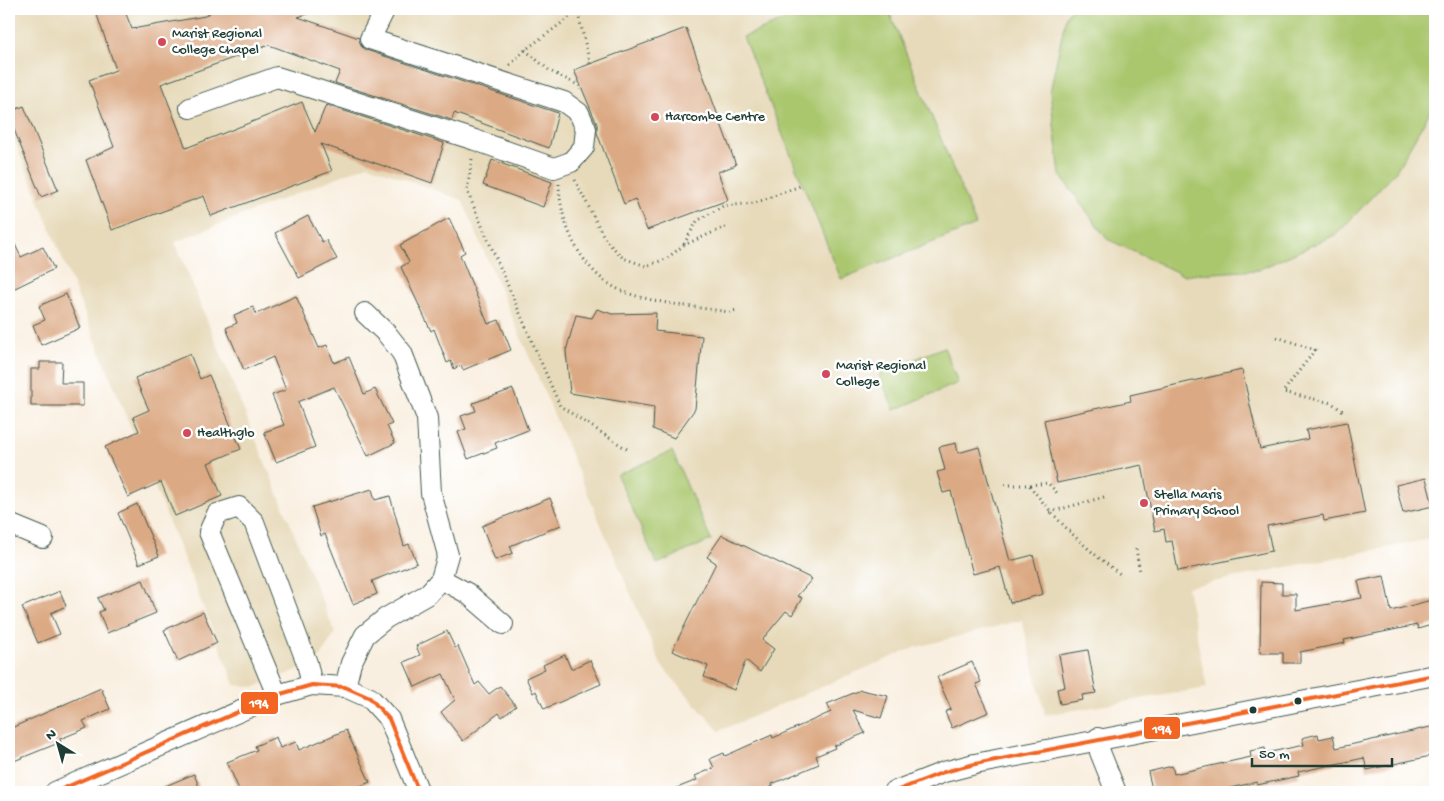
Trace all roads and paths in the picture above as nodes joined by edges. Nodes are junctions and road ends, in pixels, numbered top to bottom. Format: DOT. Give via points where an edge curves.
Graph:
graph roads {
  1 [pos="384,9"];
  2 [pos="578,10"];
  3 [pos="525,50"];
  4 [pos="590,64"];
  5 [pos="494,79"];
  6 [pos="190,108"];
  7 [pos="579,113"];
  8 [pos="475,140"];
  9 [pos="565,164"];
  10 [pos="800,186"];
  11 [pos="728,226"];
  12 [pos="684,244"];
  13 [pos="737,310"];
  14 [pos="365,313"];
  15 [pos="1278,337"];
  16 [pos="1344,412"];
  17 [pos="630,451"];
  18 [pos="1005,485"];
  19 [pos="1029,485"];
  20 [pos="1058,494"];
  21 [pos="1104,497"];
  22 [pos="1050,512"];
  23 [pos="9,524"];
  24 [pos="43,538"];
  25 [pos="1136,549"];
  26 [pos="1140,571"];
  27 [pos="1120,574"];
  28 [pos="441,579"];
  29 [pos="503,624"];
  30 [pos="1435,675"];
  31 [pos="312,685"];
  32 [pos="344,687"];
  33 [pos="277,695"];
  34 [pos="1098,738"];
  35 [pos="54,792"];
  36 [pos="419,792"];
  37 [pos="893,792"];
  38 [pos="1116,792"];
  1 -- 5 [label="street" via="370,39"];
  2 -- 3 [label="path"];
  2 -- 4 [label="path"];
  3 -- 5 [label="path"];
  3 -- 7 [label="path" via="550,71 580,86"];
  5 -- 7 [label="street" via="564,102"];
  6 -- 8 [label="street" via="277,77"];
  7 -- 9 [label="street" via="586,129 584,147"];
  8 -- 9 [label="street" via="554,168"];
  8 -- 17 [label="path" via="467,191 560,406"];
  9 -- 12 [label="path" via="604,239 624,258 646,266 666,259"];
  9 -- 13 [label="path" via="559,197 567,231 590,268 606,282 628,294 719,310"];
  10 -- 12 [label="path" via="755,203 723,206 697,221"];
  11 -- 12 [label="path"];
  14 -- 28 [label="street" via="402,353 427,418 431,493 448,555"];
  15 -- 16 [label="path" via="1314,350 1283,392 1332,403"];
  18 -- 19 [label="path"];
  19 -- 20 [label="path" via="1048,483"];
  19 -- 22 [label="path"];
  21 -- 22 [label="path"];
  22 -- 27 [label="path" via="1086,549"];
  23 -- 24 [label="street"];
  25 -- 26 [label="path"];
  28 -- 29 [label="street" via="467,593"];
  28 -- 32 [label="street" via="428,594 386,618 365,635"];
  30 -- 34 [label="street" via="1177,726"];
  31 -- 32 [label="street"];
  31 -- 33 [label="street"];
  31 -- 33 [label="street" via="307,663 254,522 238,507 216,514 209,532"];
  32 -- 36 [label="street" via="370,698 389,719"];
  33 -- 35 [label="street"];
  34 -- 37 [label="street" via="944,772"];
  34 -- 38 [label="street" via="1100,752"];
}
